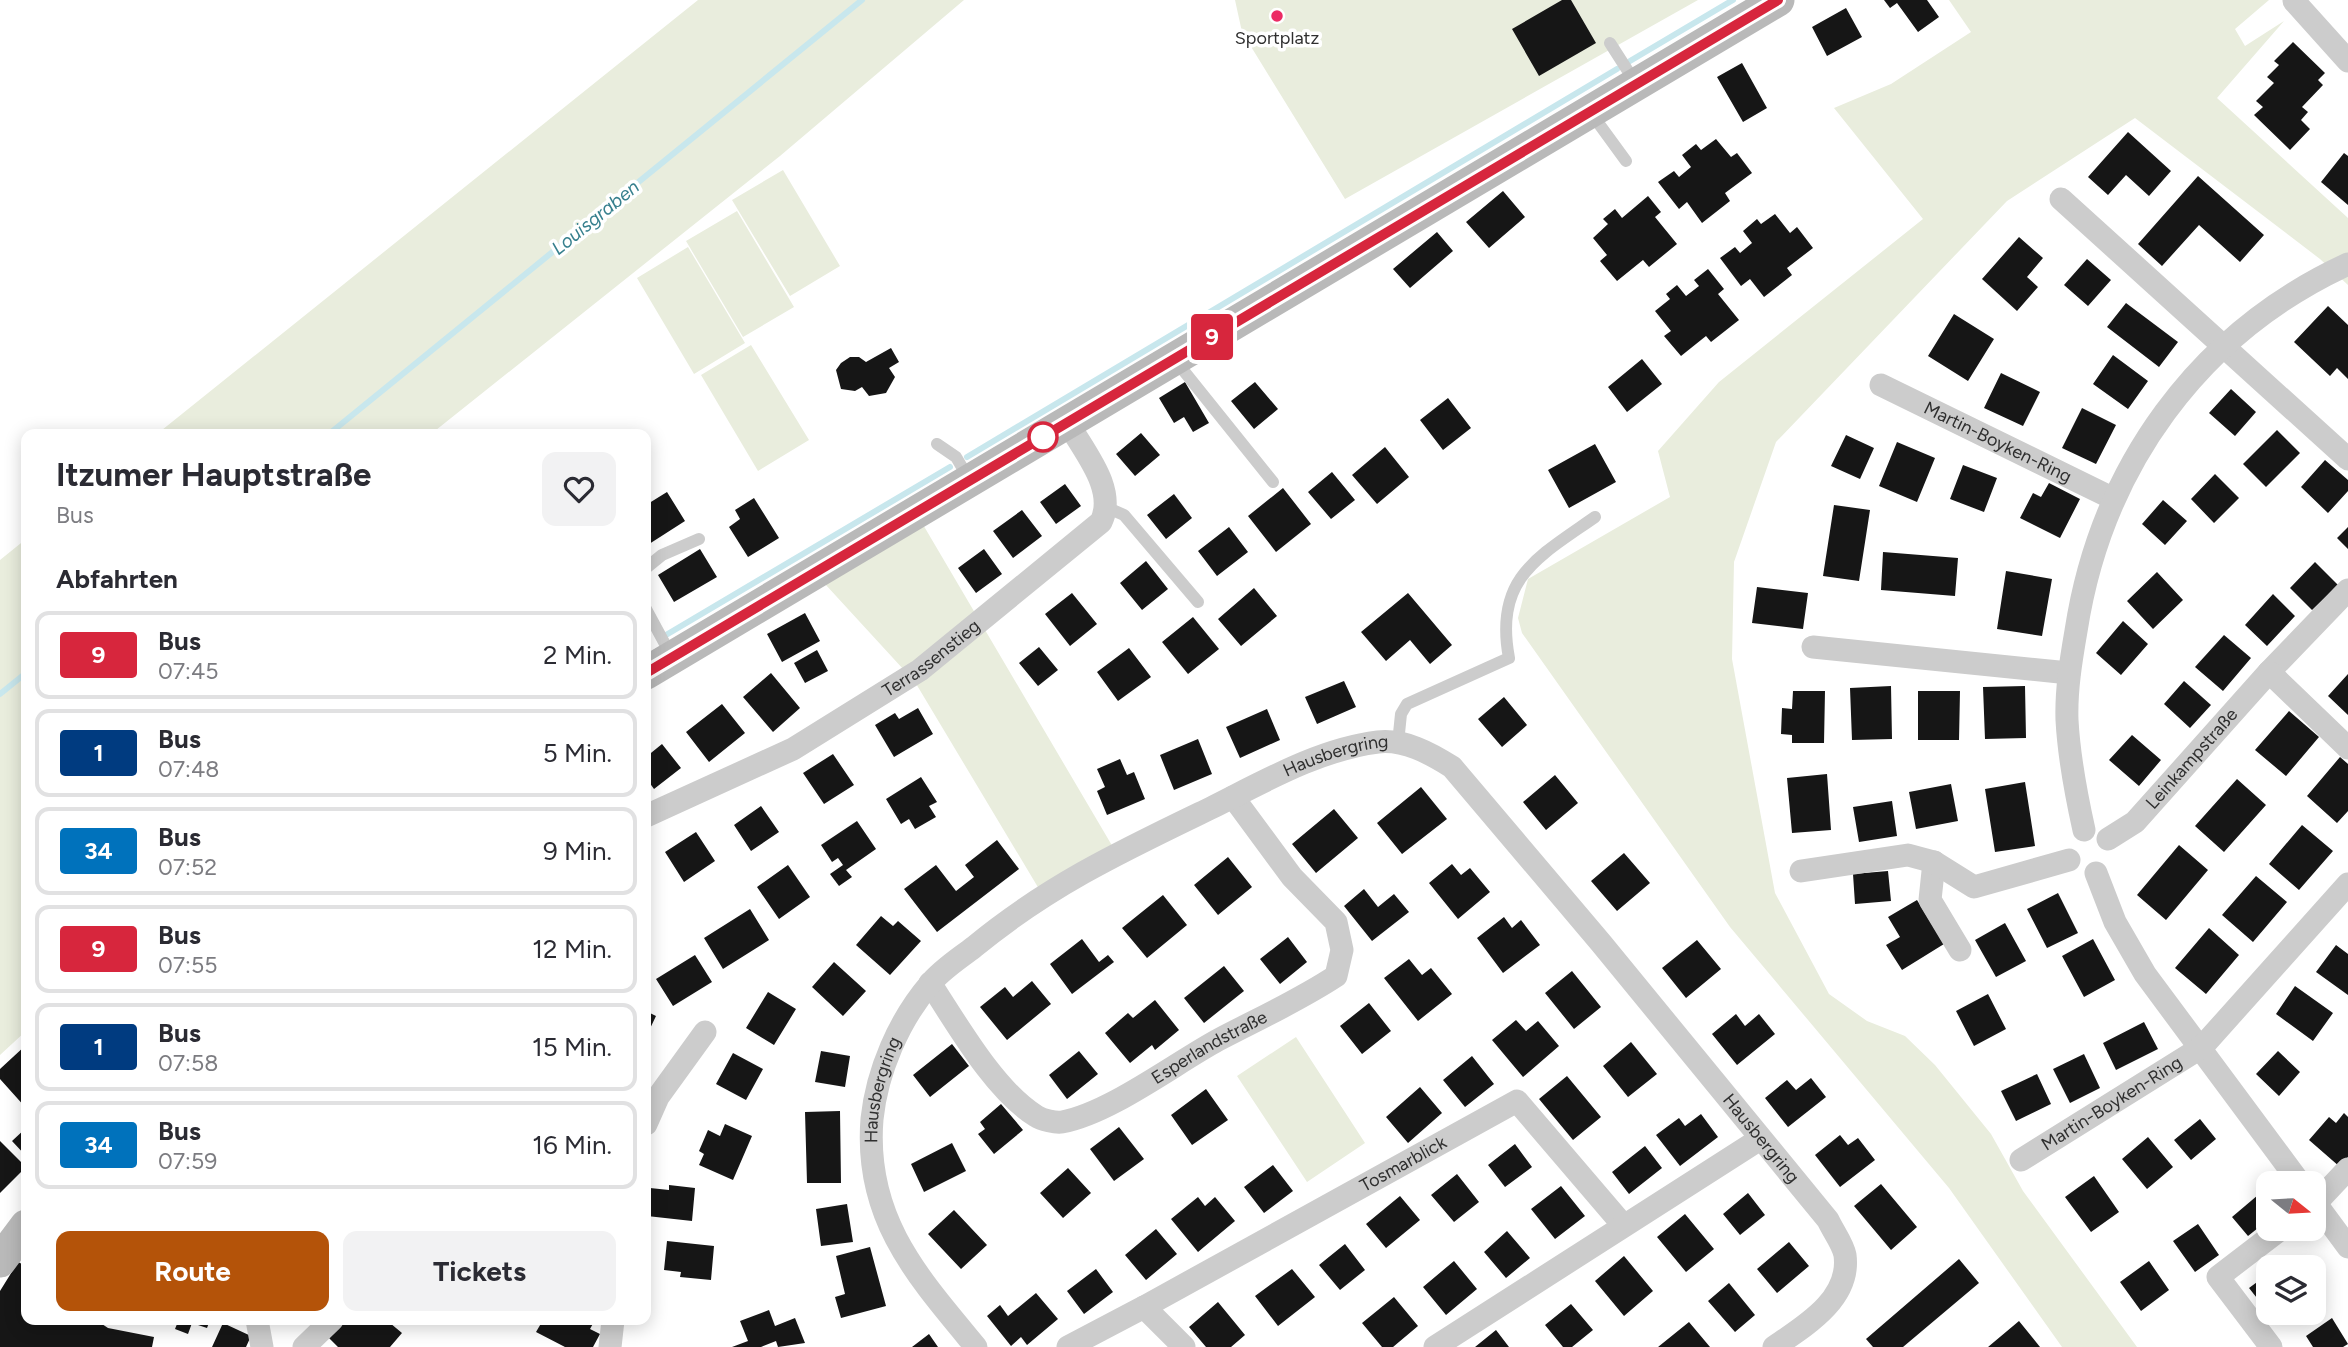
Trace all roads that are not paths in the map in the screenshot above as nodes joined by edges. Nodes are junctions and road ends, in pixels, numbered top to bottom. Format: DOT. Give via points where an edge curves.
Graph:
graph roads {
  1 [pos="1778,0"];
  2 [pos="2294,1"];
  3 [pos="1610,43"];
  4 [pos="2348,61"];
  5 [pos="1637,86"];
  6 [pos="1591,112"];
  7 [pos="1626,161"];
  8 [pos="2061,199"];
  9 [pos="2348,264"];
  10 [pos="2221,347"];
  11 [pos="1175,359"];
  12 [pos="1881,385"];
  13 [pos="1068,423"];
  14 [pos="937,444"];
  15 [pos="2348,459"];
  16 [pos="969,479"];
  17 [pos="1273,482"];
  18 [pos="2112,498"];
  19 [pos="1108,508"];
  20 [pos="1595,517"];
  21 [pos="699,539"];
  22 [pos="651,564"];
  23 [pos="2348,590"];
  24 [pos="1198,602"];
  25 [pos="651,631"];
  26 [pos="1814,647"];
  27 [pos="659,665"];
  28 [pos="2269,672"];
  29 [pos="2069,673"];
  30 [pos="1398,743"];
  31 [pos="2348,748"];
  32 [pos="1233,797"];
  33 [pos="651,814"];
  34 [pos="2084,830"];
  35 [pos="2108,839"];
  36 [pos="2069,860"];
  37 [pos="1934,862"];
  38 [pos="1801,871"];
  39 [pos="2096,873"];
  40 [pos="2348,884"];
  41 [pos="1960,950"];
  42 [pos="930,983"];
  43 [pos="705,1032"];
  44 [pos="2202,1048"];
  45 [pos="651,1112"];
  46 [pos="1760,1139"];
  47 [pos="2021,1160"];
  48 [pos="2348,1169"];
  49 [pos="2291,1171"];
  50 [pos="2326,1191"];
  51 [pos="2326,1219"];
  52 [pos="1623,1225"];
  53 [pos="21,1233"];
  54 [pos="2265,1241"];
  55 [pos="2348,1247"];
  56 [pos="0,1261"];
  57 [pos="1144,1307"];
  58 [pos="258,1325"];
  59 [pos="327,1325"];
  60 [pos="612,1325"];
  61 [pos="1784,1344"];
  62 [pos="262,1347"];
  63 [pos="304,1347"];
  64 [pos="610,1347"];
  65 [pos="976,1347"];
  66 [pos="1068,1347"];
  67 [pos="1184,1347"];
  68 [pos="1435,1347"];
  69 [pos="2271,1347"];
  1 -- 5 [label="main road"];
  2 -- 4 [label="street"];
  3 -- 5 [label="lane"];
  5 -- 6 [label="main road"];
  6 -- 7 [label="lane"];
  6 -- 11 [label="main road"];
  8 -- 10 [label="street"];
  9 -- 10 [label="street" via="2276,304"];
  10 -- 15 [label="street"];
  10 -- 18 [label="street" via="2162,414"];
  11 -- 13 [label="main road"];
  11 -- 17 [label="lane"];
  12 -- 18 [label="street, Martin-Boyken-Ring"];
  13 -- 16 [label="main road"];
  13 -- 19 [label="street" via="1105,489"];
  14 -- 16 [label="lane" via="956,457"];
  16 -- 27 [label="main road"];
  18 -- 29 [label="street" via="2083,585"];
  19 -- 24 [label="lane" via="1124,515"];
  19 -- 33 [label="street, Terrassenstieg" via="1101,522 920,670 793,749"];
  20 -- 30 [label="lane" via="1533,560 1519,578 1506,619 1509,658 1408,704 1401,714"];
  21 -- 22 [label="lane"];
  23 -- 28 [label="street, Leinkampstraße"];
  25 -- 27 [label="lane"];
  26 -- 29 [label="street"];
  28 -- 31 [label="street"];
  28 -- 35 [label="street, Leinkampstraße" via="2135,822"];
  29 -- 34 [label="street" via="2072,773"];
  30 -- 32 [label="street, Hausbergring" via="1354,746"];
  30 -- 46 [label="street, Hausbergring" via="1452,766"];
  32 -- 42 [label="street, Hausbergring" via="1042,894"];
  32 -- 42 [label="street, Esperlandstraße" via="1292,877 1336,922 1342,950 1336,976 1309,994 1105,1105 1060,1123 1037,1117 1008,1091 982,1061"];
  34 -- 35 [label="street" via="2097,831"];
  34 -- 36 [label="street" via="2068,845"];
  35 -- 39 [label="street" via="2110,859"];
  36 -- 37 [label="street" via="1974,887"];
  36 -- 39 [label="street" via="2083,873"];
  37 -- 38 [label="street" via="1908,855"];
  37 -- 41 [label="street" via="1930,900"];
  39 -- 44 [label="street, Martin-Boyken-Ring" via="2115,922 2145,974"];
  40 -- 44 [label="street"];
  42 -- 65 [label="street, Hausbergring" via="904,1021 884,1065 872,1118 873,1167 888,1227 911,1266"];
  43 -- 45 [label="street"];
  44 -- 47 [label="street, Martin-Boyken-Ring"];
  44 -- 49 [label="street, Martin-Boyken-Ring"];
  46 -- 52 [label="street"];
  46 -- 61 [label="street, Hausbergring" via="1828,1220 1845,1253 1844,1279 1832,1301"];
  48 -- 50 [label="street"];
  51 -- 55 [label="street"];
  52 -- 57 [label="street, Tosmarblick" via="1517,1101"];
  52 -- 68 [label="street"];
  53 -- 56 [label="main road"];
  54 -- 69 [label="street" via="2218,1277"];
  57 -- 66 [label="street, Tosmarblick"];
  57 -- 67 [label="street"];
  58 -- 62 [label="street"];
  59 -- 63 [label="street"];
  60 -- 64 [label="street"];
}
